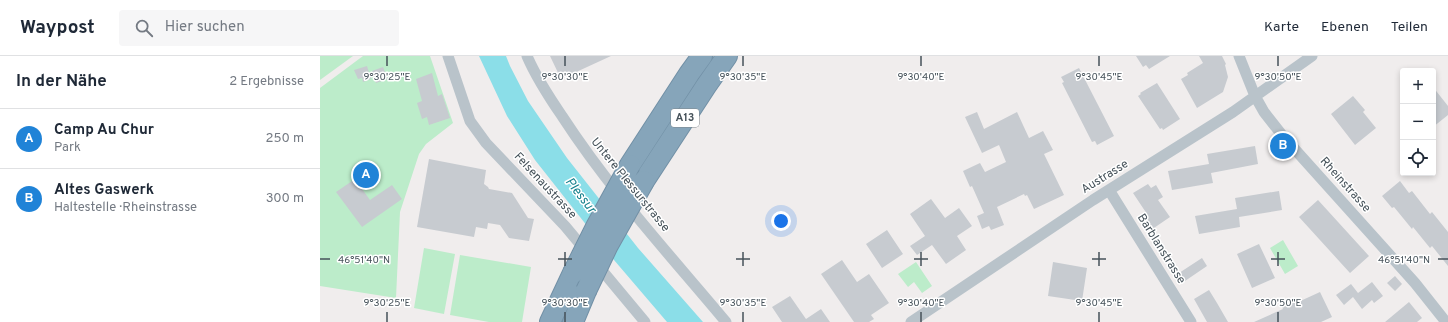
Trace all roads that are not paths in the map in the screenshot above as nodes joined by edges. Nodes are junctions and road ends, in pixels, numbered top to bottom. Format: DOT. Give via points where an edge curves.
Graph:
graph roads {
  1 [pos="448,56"];
  2 [pos="527,56"];
  3 [pos="702,56"];
  4 [pos="727,56"];
  5 [pos="1239,56"];
  6 [pos="1312,56"];
  7 [pos="1255,96"];
  8 [pos="1109,190"];
  9 [pos="1443,321"];
  10 [pos="550,322"];
  11 [pos="573,322"];
  12 [pos="645,322"];
  13 [pos="726,322"];
  14 [pos="911,322"];
  15 [pos="1191,322"];
  1 -- 12 [label="street, Felsenaustrasse" via="470,121 486,143 565,226"];
  2 -- 13 [label="street, Untere Plessurstrasse" via="533,71 559,112 607,180"];
  3 -- 10 [label="highway, A13, bridge" via="630,165 597,225"];
  4 -- 11 [label="highway, A13, bridge" via="644,181 608,245"];
  5 -- 7 [label="street, Rheinstrasse"];
  6 -- 7 [label="street, Austrasse"];
  7 -- 8 [label="street, Austrasse"];
  7 -- 9 [label="street, Rheinstrasse" via="1282,135 1415,283"];
  8 -- 14 [label="street, Austrasse"];
  8 -- 15 [label="street, Barblanstrasse"];
}
